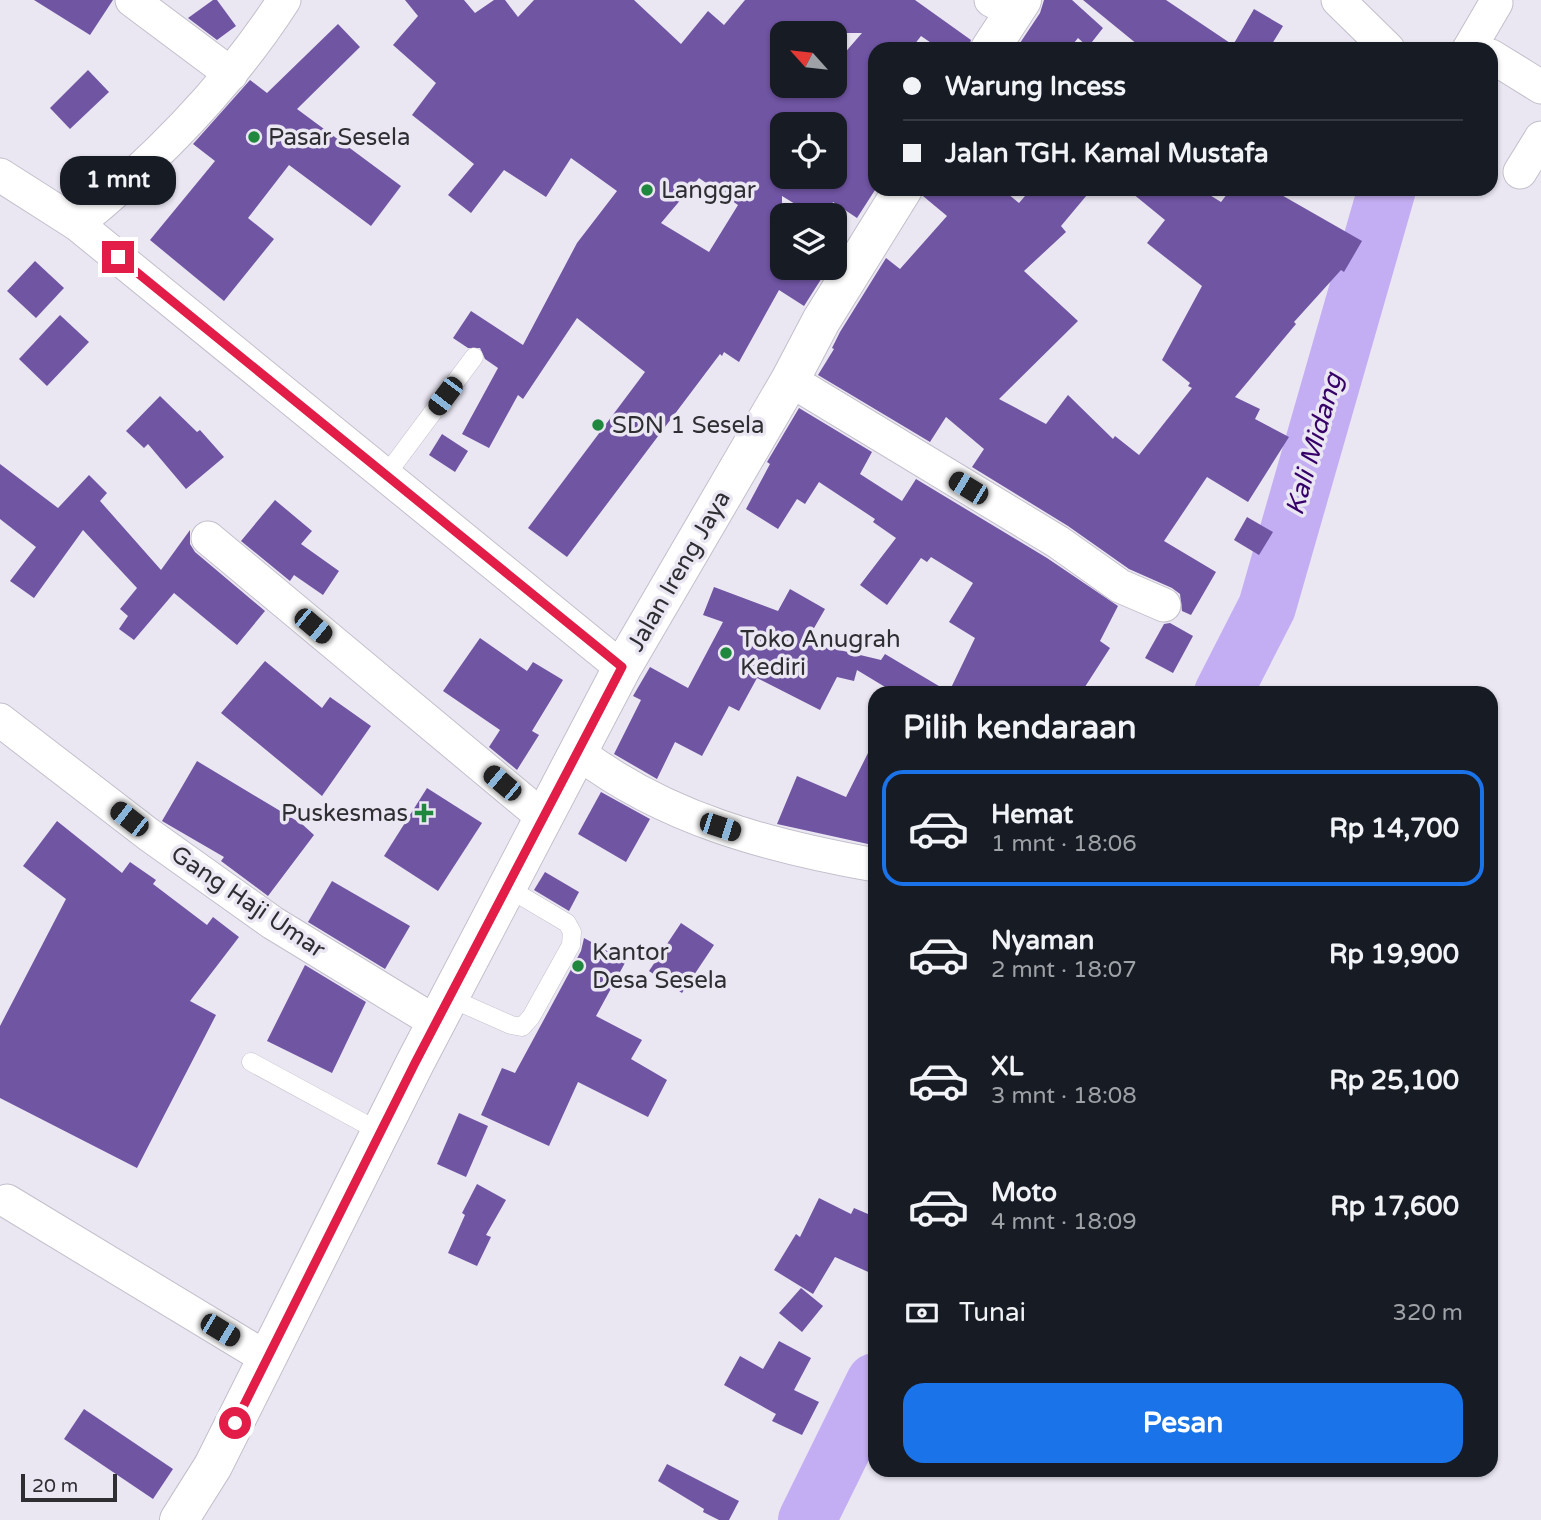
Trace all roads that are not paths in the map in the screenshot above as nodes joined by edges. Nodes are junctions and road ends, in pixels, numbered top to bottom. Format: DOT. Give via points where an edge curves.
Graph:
graph roads {
  1 [pos="132,0"];
  2 [pos="284,0"];
  3 [pos="1338,0"];
  4 [pos="1496,3"];
  5 [pos="1009,4"];
  6 [pos="993,42"];
  7 [pos="1381,42"];
  8 [pos="1480,42"];
  9 [pos="1498,61"];
  10 [pos="231,74"];
  11 [pos="1541,87"];
  12 [pos="1541,138"];
  13 [pos="1520,172"];
  14 [pos="0,175"];
  15 [pos="899,196"];
  16 [pos="77,224"];
  17 [pos="474,356"];
  18 [pos="790,380"];
  19 [pos="386,475"];
  20 [pos="208,538"];
  21 [pos="1164,605"];
  22 [pos="622,667"];
  23 [pos="0,720"];
  24 [pos="579,753"];
  25 [pos="544,818"];
  26 [pos="868,864"];
  27 [pos="508,888"];
  28 [pos="444,1011"];
  29 [pos="251,1062"];
  30 [pos="380,1132"];
  31 [pos="7,1201"];
  32 [pos="268,1359"];
  33 [pos="179,1520"];
  1 -- 10 [label="street"];
  2 -- 10 [label="street"];
  3 -- 7 [label="street"];
  4 -- 8 [label="street"];
  5 -- 6 [label="street"];
  9 -- 11 [label="street"];
  10 -- 16 [label="street" via="166,146"];
  12 -- 13 [label="street"];
  14 -- 16 [label="street"];
  15 -- 18 [label="street, Jalan Ireng Jaya"];
  16 -- 19 [label="street"];
  17 -- 19 [label="lane"];
  18 -- 21 [label="street" via="1058,542 1120,586"];
  18 -- 22 [label="street, Jalan Ireng Jaya"];
  19 -- 22 [label="street"];
  20 -- 25 [label="street"];
  22 -- 24 [label="street, Jalan Ireng Jaya"];
  23 -- 28 [label="street, Gang Haji Umar" via="273,923"];
  24 -- 25 [label="street, Jalan Ireng Jaya"];
  24 -- 26 [label="street" via="612,778 698,820 762,841"];
  25 -- 27 [label="street, Jalan Ireng Jaya"];
  27 -- 28 [label="street, Jalan Ireng Jaya"];
  27 -- 28 [label="lane" via="567,923 571,945 522,1027"];
  28 -- 30 [label="street, Jalan Ireng Jaya"];
  29 -- 30 [label="lane"];
  30 -- 32 [label="street, Jalan Ireng Jaya"];
  31 -- 32 [label="street"];
  32 -- 33 [label="street, Jalan Ireng Jaya" via="213,1466"];
}
